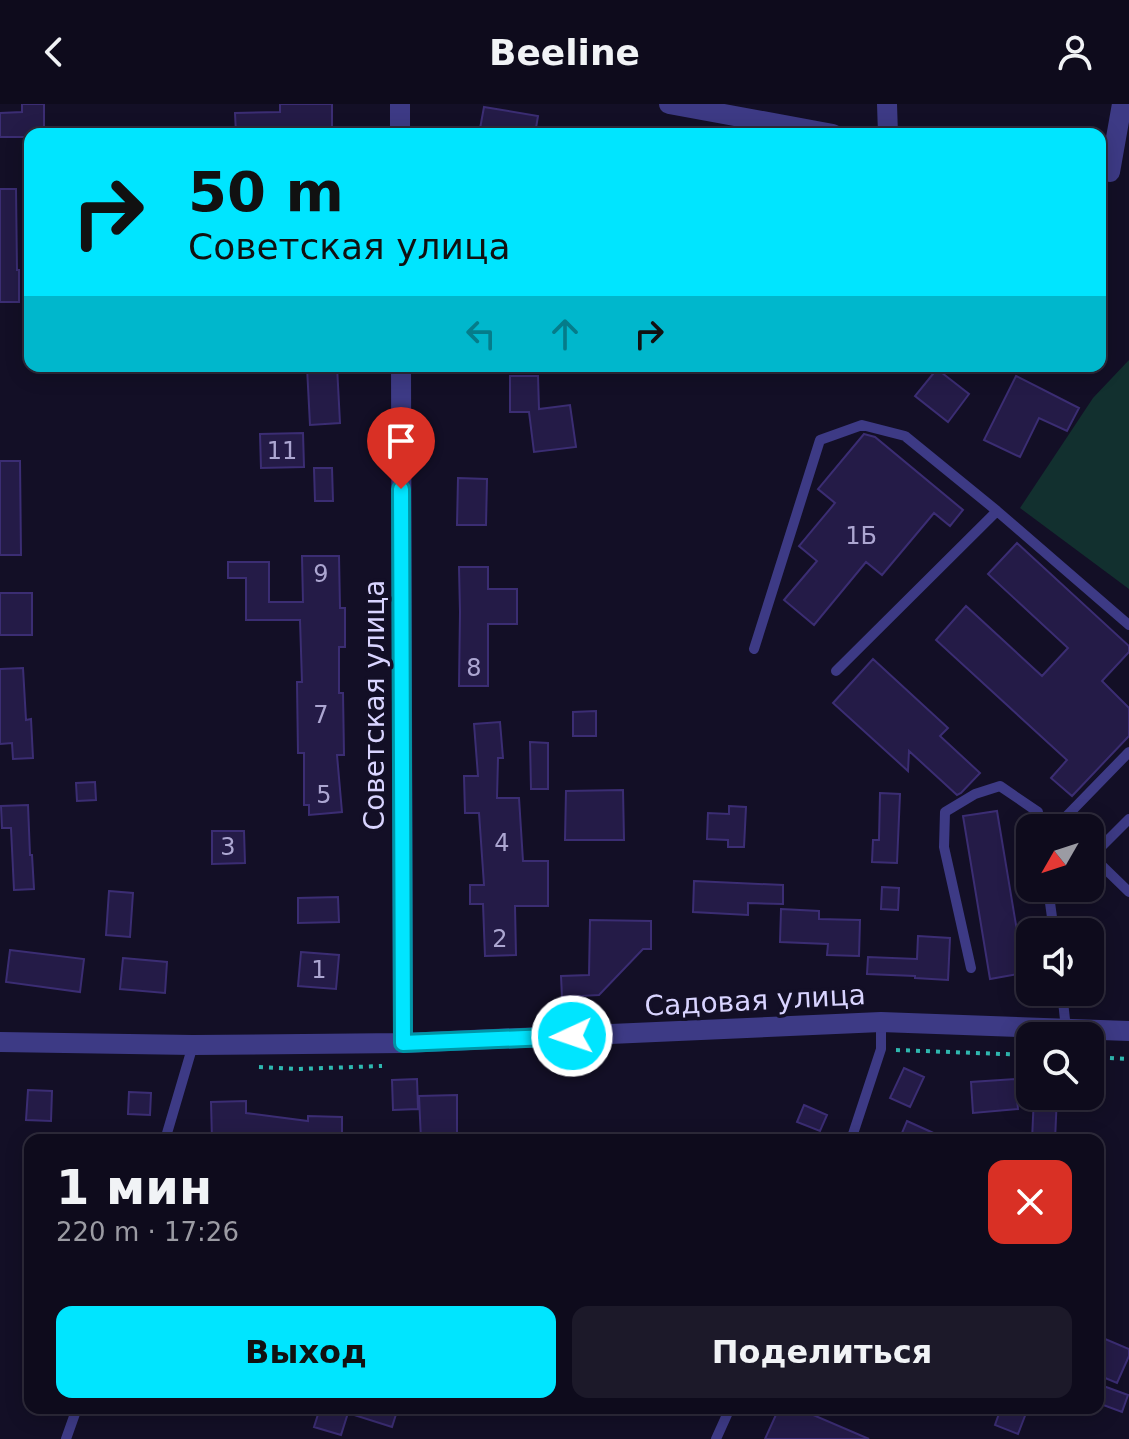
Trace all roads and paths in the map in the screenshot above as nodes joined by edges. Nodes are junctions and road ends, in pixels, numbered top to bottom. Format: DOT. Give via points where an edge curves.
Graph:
graph roads {
  1 [pos="400,104"];
  2 [pos="669,104"];
  3 [pos="887,104"];
  4 [pos="1122,104"];
  5 [pos="400,128"];
  6 [pos="800,128"];
  7 [pos="888,128"];
  8 [pos="1113,174"];
  9 [pos="401,372"];
  10 [pos="997,511"];
  11 [pos="1129,625"];
  12 [pos="754,649"];
  13 [pos="836,671"];
  14 [pos="1129,752"];
  15 [pos="1038,814"];
  16 [pos="1069,814"];
  17 [pos="1129,819"];
  18 [pos="1104,845"];
  19 [pos="1104,869"];
  20 [pos="1129,892"];
  21 [pos="971,968"];
  22 [pos="881,1022"];
  23 [pos="1016,1027"];
  24 [pos="1104,1030"];
  25 [pos="1129,1031"];
  26 [pos="0,1042"];
  27 [pos="403,1043"];
  28 [pos="193,1045"];
  29 [pos="881,1049"];
  30 [pos="1016,1054"];
  31 [pos="1104,1058"];
  32 [pos="1129,1059"];
  33 [pos="167,1134"];
  34 [pos="853,1134"];
  35 [pos="75,1414"];
  36 [pos="727,1414"];
  37 [pos="66,1439"];
  38 [pos="716,1439"];
  1 -- 5 [label="street"];
  2 -- 6 [label="street"];
  3 -- 7 [label="street"];
  4 -- 8 [label="street"];
  9 -- 27 [label="street, Советская улица"];
  10 -- 11 [label="lane"];
  10 -- 12 [label="lane" via="905,436 862,425 820,440"];
  10 -- 13 [label="lane"];
  14 -- 16 [label="lane"];
  15 -- 21 [label="lane" via="1000,786 945,812 944,847"];
  17 -- 18 [label="lane"];
  19 -- 20 [label="lane"];
  22 -- 23 [label="street, Садовая улица"];
  22 -- 27 [label="street, Садовая улица"];
  22 -- 29 [label="lane"];
  24 -- 25 [label="street, Садовая улица"];
  26 -- 28 [label="street, Садовая улица"];
  27 -- 28 [label="street, Садовая улица"];
  28 -- 33 [label="lane"];
  29 -- 30 [label="path"];
  29 -- 34 [label="lane"];
  31 -- 32 [label="path"];
  35 -- 37 [label="lane"];
  36 -- 38 [label="lane"];
}
